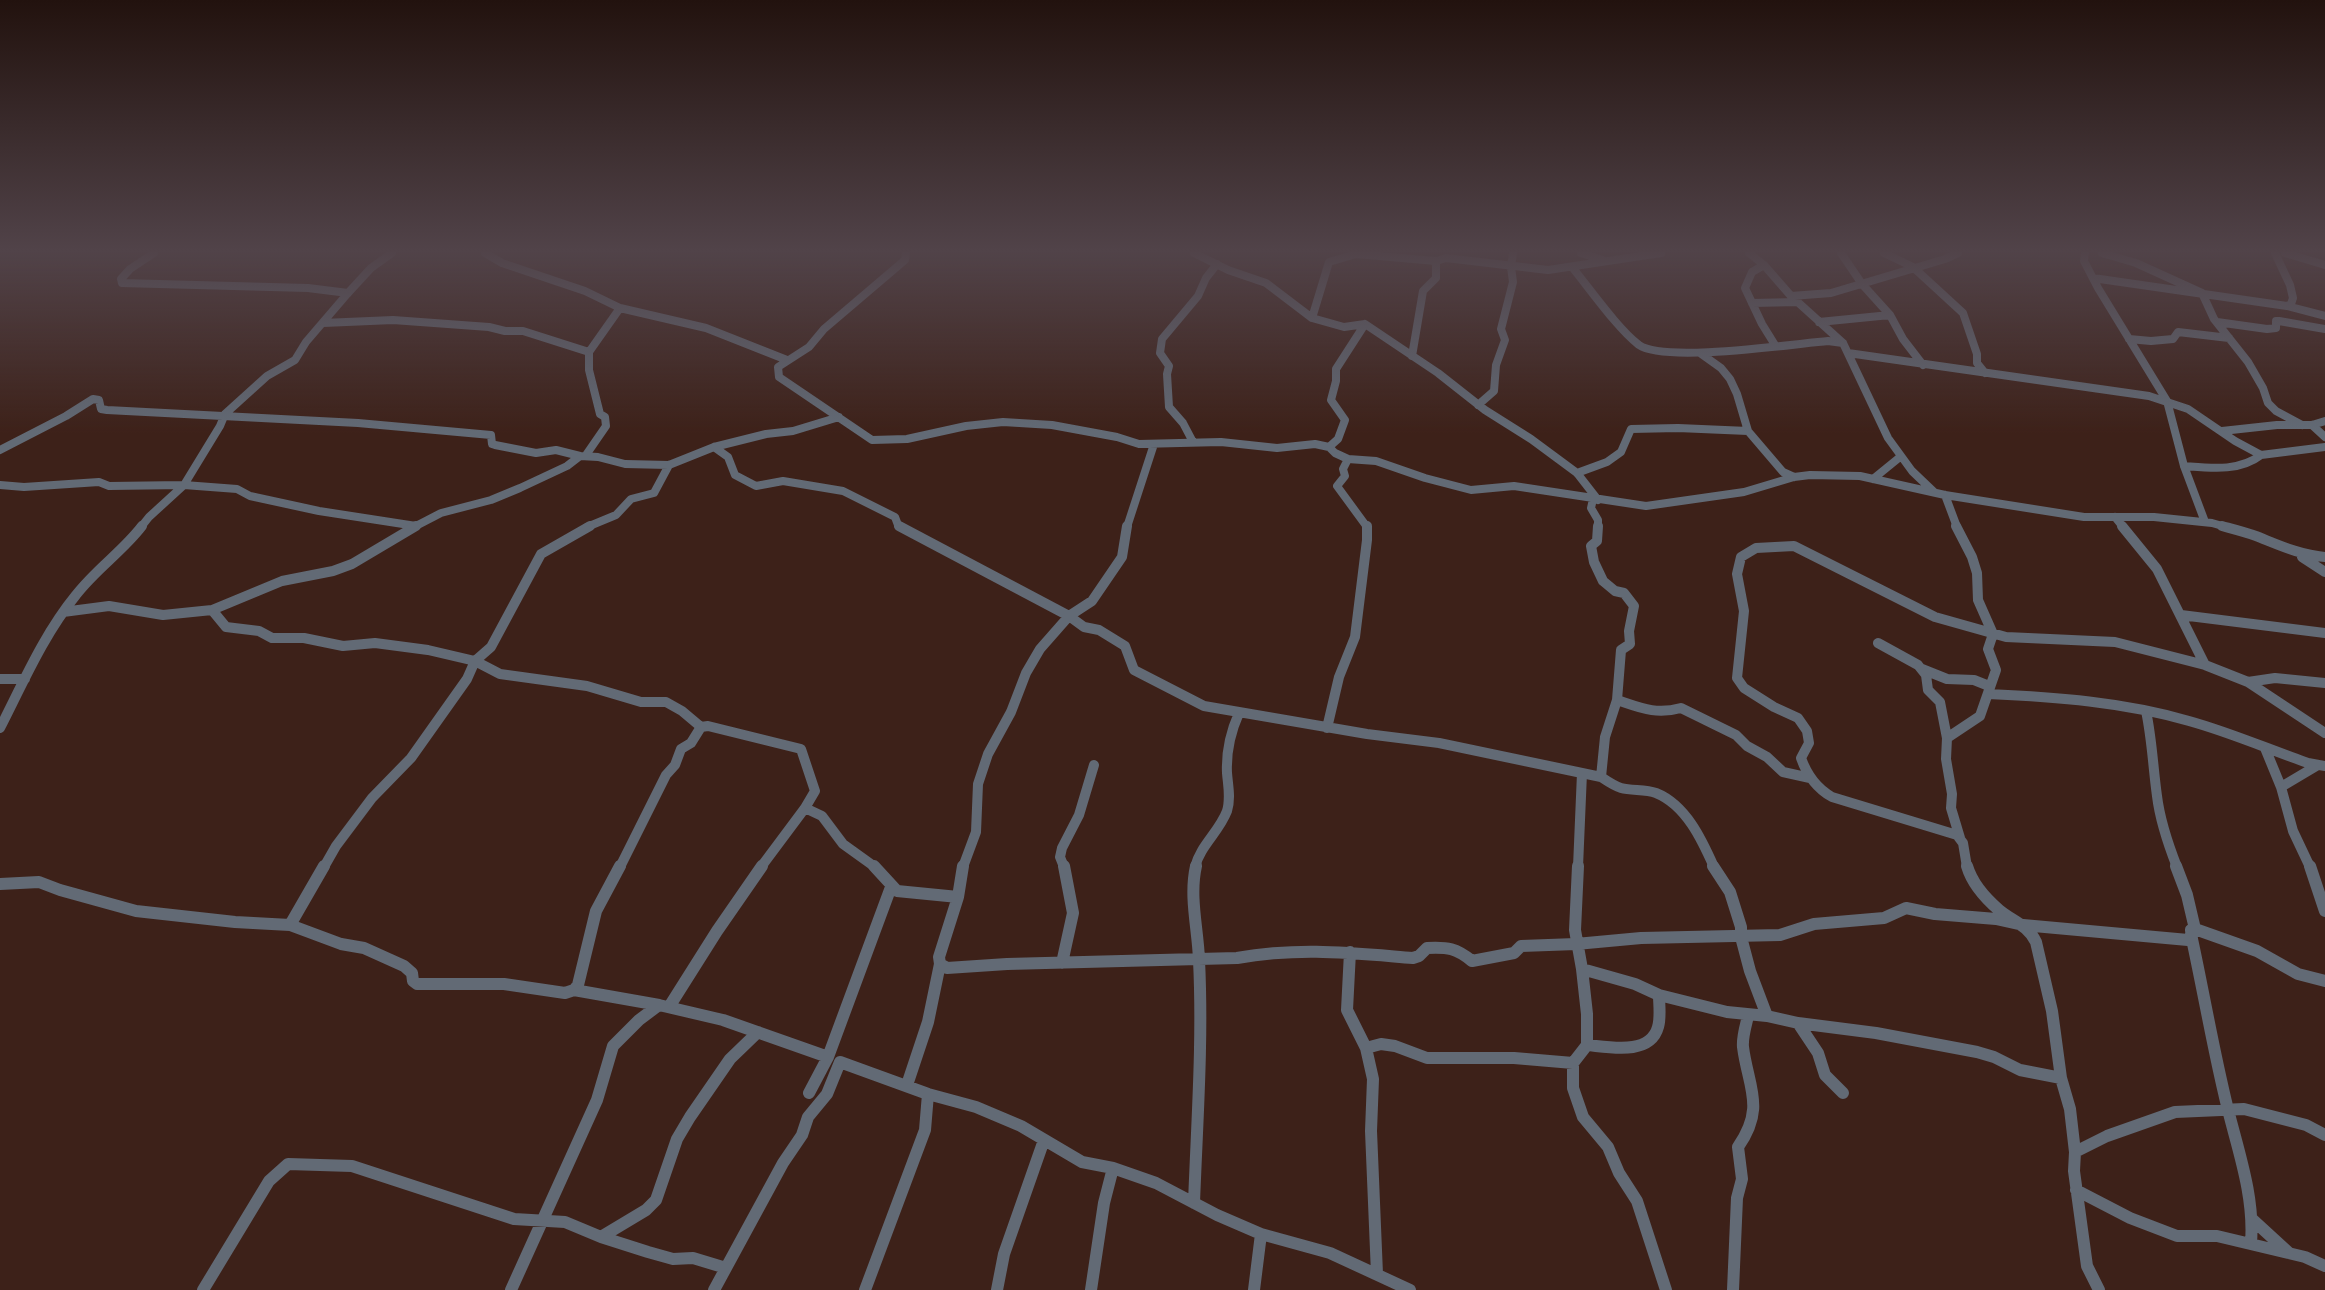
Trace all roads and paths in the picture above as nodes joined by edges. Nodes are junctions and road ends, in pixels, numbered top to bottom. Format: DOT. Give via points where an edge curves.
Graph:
graph roads {
  1 [pos="330,313"];
  2 [pos="616,313"];
  3 [pos="638,313"];
  4 [pos="843,313"];
  5 [pos="1184,313"];
  6 [pos="1306,313"];
  7 [pos="1313,313"];
  8 [pos="1420,313"];
  9 [pos="1505,313"];
  10 [pos="1611,313"];
  11 [pos="1757,313"];
  12 [pos="1809,313"];
  13 [pos="1963,313"];
  14 [pos="2114,313"];
  15 [pos="2213,313"];
  16 [pos="1890,315"];
  17 [pos="1312,318"];
  18 [pos="1819,322"];
  19 [pos="2218,322"];
  20 [pos="322,323"];
  21 [pos="1365,324"];
  22 [pos="2325,329"];
  23 [pos="2229,338"];
  24 [pos="2129,339"];
  25 [pos="1842,343"];
  26 [pos="1775,345"];
  27 [pos="590,352"];
  28 [pos="1700,353"];
  29 [pos="1848,353"];
  30 [pos="1412,356"];
  31 [pos="787,360"];
  32 [pos="1923,365"];
  33 [pos="1985,374"];
  34 [pos="2167,401"];
  35 [pos="1478,405"];
  36 [pos="225,414"];
  37 [pos="839,417"];
  38 [pos="2325,421"];
  39 [pos="2302,425"];
  40 [pos="2312,425"];
  41 [pos="1748,431"];
  42 [pos="2222,432"];
  43 [pos="2325,437"];
  44 [pos="1193,442"];
  45 [pos="1154,444"];
  46 [pos="714,447"];
  47 [pos="1329,447"];
  48 [pos="2325,447"];
  49 [pos="0,450"];
  50 [pos="583,455"];
  51 [pos="2261,455"];
  52 [pos="1900,457"];
  53 [pos="1348,459"];
  54 [pos="669,465"];
  55 [pos="2184,466"];
  56 [pos="1577,473"];
  57 [pos="1794,476"];
  58 [pos="1872,479"];
  59 [pos="184,484"];
  60 [pos="0,485"];
  61 [pos="1940,494"];
  62 [pos="1596,499"];
  63 [pos="2115,517"];
  64 [pos="2205,522"];
  65 [pos="416,526"];
  66 [pos="2291,550"];
  67 [pos="2325,557"];
  68 [pos="2325,572"];
  69 [pos="212,610"];
  70 [pos="64,612"];
  71 [pos="2181,615"];
  72 [pos="1069,616"];
  73 [pos="2325,632"];
  74 [pos="1993,634"];
  75 [pos="1878,643"];
  76 [pos="475,661"];
  77 [pos="2204,665"];
  78 [pos="1921,669"];
  79 [pos="0,679"];
  80 [pos="25,679"];
  81 [pos="2248,682"];
  82 [pos="2325,682"];
  83 [pos="1988,690"];
  84 [pos="1617,700"];
  85 [pos="2146,712"];
  86 [pos="1239,713"];
  87 [pos="702,727"];
  88 [pos="0,728"];
  89 [pos="1327,728"];
  90 [pos="2325,733"];
  91 [pos="1947,738"];
  92 [pos="2265,748"];
  93 [pos="1094,765"];
  94 [pos="2322,765"];
  95 [pos="1582,773"];
  96 [pos="1601,777"];
  97 [pos="1810,778"];
  98 [pos="2280,787"];
  99 [pos="805,808"];
  100 [pos="1960,838"];
  101 [pos="0,884"];
  102 [pos="891,887"];
  103 [pos="958,897"];
  104 [pos="2325,911"];
  105 [pos="290,925"];
  106 [pos="2023,925"];
  107 [pos="2194,934"];
  108 [pos="1741,937"];
  109 [pos="1576,944"];
  110 [pos="1350,952"];
  111 [pos="1199,959"];
  112 [pos="1062,963"];
  113 [pos="940,964"];
  114 [pos="1582,969"];
  115 [pos="2325,981"];
  116 [pos="574,990"];
  117 [pos="1659,995"];
  118 [pos="664,1006"];
  119 [pos="1748,1016"];
  120 [pos="1767,1016"];
  121 [pos="1798,1023"];
  122 [pos="758,1032"];
  123 [pos="1587,1045"];
  124 [pos="1366,1048"];
  125 [pos="828,1058"];
  126 [pos="1573,1062"];
  127 [pos="2061,1078"];
  128 [pos="907,1085"];
  129 [pos="809,1093"];
  130 [pos="1843,1093"];
  131 [pos="928,1094"];
  132 [pos="2228,1109"];
  133 [pos="2325,1134"];
  134 [pos="1044,1140"];
  135 [pos="2074,1152"];
  136 [pos="1113,1168"];
  137 [pos="2076,1190"];
  138 [pos="1194,1202"];
  139 [pos="544,1219"];
  140 [pos="2253,1220"];
  141 [pos="1261,1234"];
  142 [pos="601,1237"];
  143 [pos="2251,1243"];
  144 [pos="2289,1253"];
  145 [pos="2325,1266"];
  146 [pos="726,1268"];
  147 [pos="1377,1274"];
  148 [pos="203,1290"];
  149 [pos="511,1290"];
  150 [pos="714,1290"];
  151 [pos="865,1290"];
  152 [pos="997,1290"];
  153 [pos="1091,1290"];
  154 [pos="1254,1290"];
  155 [pos="1410,1290"];
  156 [pos="1666,1290"];
  157 [pos="1733,1290"];
  158 [pos="2098,1290"];
  1 -- 20 [label="street"];
  2 -- 27 [label="street"];
  3 -- 31 [label="street" via="706,328"];
  4 -- 31 [label="street" via="809,347"];
  5 -- 44 [label="street" via="1162,339 1160,353 1169,366 1169,407"];
  6 -- 17 [label="street"];
  7 -- 17 [label="street"];
  8 -- 30 [label="street"];
  9 -- 35 [label="street" via="1501,329 1505,340 1496,365 1494,391"];
  10 -- 28 [label="street" via="1642,346 1672,353"];
  11 -- 26 [label="street"];
  12 -- 18 [label="street"];
  13 -- 33 [label="street" via="1977,363"];
  14 -- 24 [label="street"];
  15 -- 19 [label="street"];
  16 -- 18 [label="street"];
  16 -- 32 [label="street"];
  17 -- 21 [label="street" via="1344,327"];
  18 -- 25 [label="street"];
  19 -- 22 [label="street" via="2273,329 2279,321"];
  19 -- 23 [label="street"];
  20 -- 27 [label="street" via="393,320 489,327 523,331"];
  20 -- 36 [label="street" via="295,360 267,376"];
  21 -- 30 [label="street"];
  21 -- 47 [label="street" via="1350,342 1347,354 1336,369 1338,379 1331,400 1345,420 1338,440"];
  23 -- 24 [label="street" via="2178,332 2173,339 2165,341"];
  23 -- 39 [label="street" via="2248,362 2268,403"];
  24 -- 34 [label="street"];
  25 -- 26 [label="street"];
  25 -- 29 [label="street"];
  26 -- 28 [label="street"];
  27 -- 50 [label="street" via="589,370 606,426"];
  28 -- 41 [label="street" via="1730,379"];
  29 -- 32 [label="street"];
  29 -- 52 [label="street"];
  30 -- 35 [label="street"];
  31 -- 37 [label="street" via="778,367 779,377"];
  32 -- 33 [label="street"];
  33 -- 34 [label="street"];
  34 -- 42 [label="street" via="2188,409"];
  34 -- 55 [label="street"];
  35 -- 56 [label="street"];
  36 -- 49 [label="street" via="107,410 101,409 99,400 93,399"];
  36 -- 50 [label="street" via="491,435 495,446"];
  36 -- 59 [label="street"];
  37 -- 45 [label="street" via="872,440 907,440 966,426 1003,422 1052,425 1139,444"];
  37 -- 46 [label="street" via="793,431"];
  38 -- 40 [label="street"];
  39 -- 40 [label="street"];
  39 -- 42 [label="street" via="2277,424"];
  40 -- 43 [label="street"];
  41 -- 56 [label="street" via="1631,429 1621,452 1607,462"];
  41 -- 57 [label="street" via="1783,472"];
  42 -- 51 [label="street"];
  44 -- 45 [label="street"];
  44 -- 47 [label="street" via="1277,448 1315,444"];
  45 -- 72 [label="street" via="1127,524 1122,557 1092,601"];
  46 -- 54 [label="street"];
  46 -- 72 [label="street" via="728,457 735,475 756,486 783,481 843,490 896,517 898,525"];
  47 -- 53 [label="street"];
  48 -- 51 [label="street"];
  50 -- 54 [label="street" via="625,464"];
  50 -- 65 [label="street" via="520,488 491,500 441,513"];
  51 -- 55 [label="street" via="2227,467"];
  52 -- 58 [label="street"];
  52 -- 61 [label="street"];
  53 -- 62 [label="street" via="1376,461 1471,490 1514,486"];
  53 -- 89 [label="street" via="1343,469 1345,476 1337,486 1367,526 1367,540 1355,637 1339,677"];
  54 -- 76 [label="street" via="654,493 631,499 608,520 589,526 541,554 491,647"];
  55 -- 64 [label="street"];
  56 -- 62 [label="street"];
  57 -- 58 [label="street"];
  57 -- 62 [label="street" via="1744,492 1663,505"];
  58 -- 61 [label="street"];
  59 -- 60 [label="street"];
  59 -- 65 [label="street" via="237,489 250,496 319,511"];
  59 -- 70 [label="street" via="149,517 130,542 92,576"];
  61 -- 63 [label="street" via="2084,517"];
  61 -- 74 [label="street" via="1972,557 1977,573 1978,600"];
  62 -- 84 [label="street" via="1590,506 1598,520 1597,541 1592,546 1594,562 1602,581 1615,591 1624,593 1634,606 1630,644 1621,650"];
  63 -- 64 [label="street"];
  63 -- 71 [label="street" via="2157,569"];
  64 -- 66 [label="street" via="2254,535"];
  65 -- 69 [label="street" via="333,572 282,581"];
  66 -- 67 [label="street"];
  66 -- 68 [label="street"];
  69 -- 70 [label="street" via="163,616 109,606"];
  69 -- 76 [label="street" via="226,627 259,631 272,638 304,638 344,646 376,643"];
  70 -- 80 [label="street"];
  71 -- 73 [label="street"];
  71 -- 77 [label="street"];
  72 -- 86 [label="street" via="1084,627 1099,630 1125,646 1134,670 1204,706"];
  72 -- 103 [label="street" via="1040,649 988,754 978,784 976,832 964,862"];
  74 -- 77 [label="street" via="2115,642"];
  74 -- 83 [label="street" via="1988,654 1996,670"];
  74 -- 97 [label="street" via="1935,617 1794,546 1756,548 1741,557 1737,574 1744,611 1737,678 1744,688 1798,718 1809,743 1800,758"];
  75 -- 78 [label="street"];
  76 -- 87 [label="street" via="500,674 587,686 641,702 666,702"];
  76 -- 105 [label="street" via="467,678 411,758 372,798 341,840"];
  77 -- 81 [label="street"];
  78 -- 83 [label="street" via="1947,679 1974,680"];
  78 -- 91 [label="street" via="1926,675 1928,690 1940,702"];
  79 -- 80 [label="street"];
  80 -- 88 [label="street"];
  81 -- 82 [label="street" via="2275,678"];
  81 -- 90 [label="street"];
  83 -- 85 [label="street"];
  83 -- 91 [label="street" via="1980,716"];
  84 -- 96 [label="street" via="1612,705 1607,726 1600,763"];
  84 -- 97 [label="street" via="1648,710 1666,712 1680,708 1736,735 1783,772"];
  85 -- 92 [label="street" via="2209,727"];
  85 -- 107 [label="street" via="2165,836 2187,895"];
  86 -- 89 [label="street"];
  86 -- 111 [label="street" via="1230,738 1227,810 1214,836 1198,855 1194,873 1194,924"];
  87 -- 99 [label="street" via="801,749 815,791"];
  87 -- 116 [label="street" via="681,749 675,765 666,775 596,911 578,985"];
  89 -- 95 [label="street" via="1439,743"];
  91 -- 100 [label="street" via="1946,759 1952,794 1950,808"];
  92 -- 94 [label="street"];
  92 -- 98 [label="street"];
  93 -- 112 [label="street" via="1079,815 1060,857 1072,913"];
  94 -- 98 [label="street"];
  95 -- 96 [label="street"];
  95 -- 109 [label="street"];
  96 -- 108 [label="street" via="1621,788 1656,793 1680,811 1703,840 1716,873 1730,892"];
  97 -- 100 [label="street" via="1822,792 1832,797"];
  98 -- 104 [label="street"];
  99 -- 102 [label="street" via="822,816 843,844 867,860"];
  99 -- 118 [label="street"];
  100 -- 106 [label="street" via="1967,868 1975,884 1999,910"];
  101 -- 105 [label="street" via="29,880 52,884 60,890 136,911"];
  102 -- 103 [label="street" via="897,891"];
  102 -- 125 [label="street"];
  103 -- 113 [label="street" via="939,958"];
  105 -- 116 [label="street" via="342,944 364,948 404,966 412,973 415,983 504,984 565,993"];
  106 -- 107 [label="street"];
  106 -- 108 [label="street" via="1906,908 1873,920 1814,924 1780,936"];
  106 -- 127 [label="street" via="2032,933 2039,952 2055,1024"];
  107 -- 115 [label="street" via="2257,951 2284,968"];
  107 -- 132 [label="street"];
  108 -- 109 [label="street" via="1641,938"];
  108 -- 120 [label="street"];
  109 -- 110 [label="street" via="1521,946 1514,953 1472,961 1460,951 1445,947 1426,948 1413,958"];
  109 -- 114 [label="street"];
  110 -- 111 [label="street" via="1270,952 1237,958"];
  110 -- 124 [label="street" via="1347,1010"];
  111 -- 112 [label="street"];
  111 -- 138 [label="street"];
  112 -- 113 [label="street" via="954,968"];
  113 -- 128 [label="street" via="928,1022"];
  114 -- 117 [label="street" via="1635,984"];
  114 -- 123 [label="street"];
  116 -- 118 [label="street"];
  117 -- 119 [label="street"];
  117 -- 123 [label="street" via="1658,1028 1654,1038 1643,1045"];
  118 -- 122 [label="street"];
  118 -- 139 [label="street" via="639,1020 613,1046 597,1100"];
  119 -- 120 [label="street"];
  119 -- 157 [label="street" via="1743,1045 1754,1096 1745,1137 1738,1147 1742,1179 1737,1198"];
  120 -- 121 [label="street"];
  121 -- 127 [label="street" via="1876,1033 1977,1052 2020,1070"];
  121 -- 130 [label="street" via="1818,1053 1824,1075"];
  122 -- 125 [label="street"];
  122 -- 142 [label="street" via="730,1059 690,1117 677,1139 656,1200 646,1210"];
  123 -- 126 [label="street"];
  124 -- 126 [label="street" via="1380,1044 1395,1046 1426,1058"];
  124 -- 147 [label="street" via="1373,1079 1371,1131"];
  125 -- 129 [label="street"];
  126 -- 156 [label="street" via="1573,1088 1583,1117 1608,1147 1637,1202"];
  127 -- 135 [label="street" via="2070,1109"];
  128 -- 131 [label="street"];
  128 -- 146 [label="street" via="840,1062 827,1094 808,1117 802,1135 783,1163"];
  131 -- 134 [label="street" via="976,1107 1021,1126"];
  131 -- 151 [label="street" via="925,1130"];
  132 -- 133 [label="street" via="2276,1116 2306,1124"];
  132 -- 135 [label="street" via="2175,1112 2107,1136"];
  132 -- 140 [label="street" via="2248,1185"];
  134 -- 136 [label="street" via="1082,1162"];
  134 -- 152 [label="street" via="1004,1254"];
  135 -- 137 [label="street"];
  136 -- 138 [label="street" via="1156,1183"];
  136 -- 153 [label="street" via="1104,1203"];
  137 -- 143 [label="street" via="2130,1218 2177,1236 2217,1236"];
  137 -- 158 [label="street" via="2087,1266"];
  138 -- 141 [label="street"];
  139 -- 142 [label="street" via="565,1222"];
  139 -- 148 [label="street" via="514,1219 352,1166 288,1164 268,1182"];
  139 -- 149 [label="street"];
  140 -- 143 [label="street"];
  140 -- 144 [label="street"];
  141 -- 147 [label="street" via="1330,1253"];
  141 -- 154 [label="street"];
  142 -- 146 [label="street" via="673,1259 693,1258"];
  143 -- 144 [label="street"];
  144 -- 145 [label="street"];
  146 -- 150 [label="street"];
  147 -- 155 [label="street"];
}
